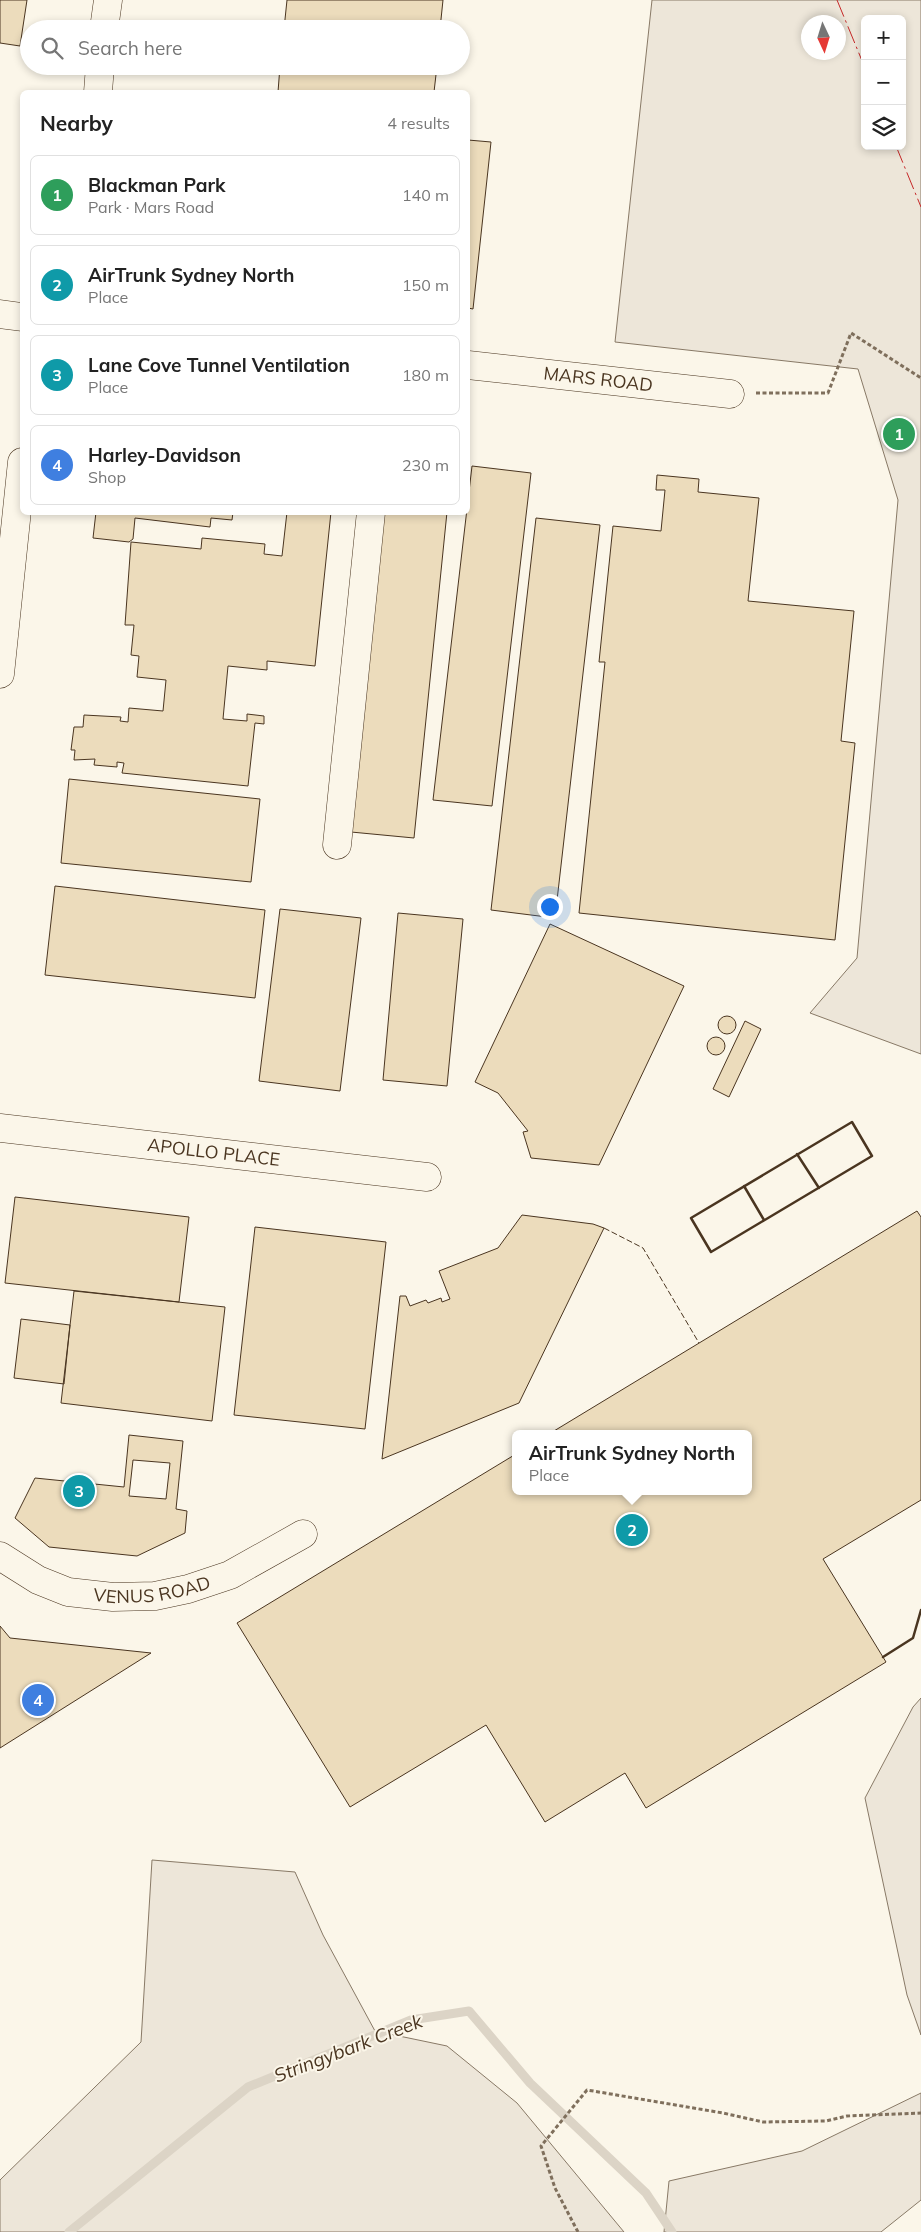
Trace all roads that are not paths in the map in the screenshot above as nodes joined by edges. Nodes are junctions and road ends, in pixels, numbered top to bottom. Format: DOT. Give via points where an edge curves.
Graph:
graph roads {
  1 [pos="108,0"];
  2 [pos="105,20"];
  3 [pos="99,75"];
  4 [pos="98,90"];
  5 [pos="0,314"];
  6 [pos="20,317"];
  7 [pos="470,365"];
  8 [pos="730,394"];
  9 [pos="20,481"];
  10 [pos="372,515"];
  11 [pos="0,674"];
  12 [pos="337,845"];
  13 [pos="0,1128"];
  14 [pos="428,1177"];
  15 [pos="303,1534"];
  16 [pos="0,1556"];
  1 -- 2 [label="street"];
  3 -- 4 [label="street"];
  5 -- 6 [label="street"];
  7 -- 8 [label="street, MARS ROAD"];
  9 -- 11 [label="street"];
  10 -- 12 [label="street"];
  13 -- 14 [label="street, APOLLO PLACE"];
  15 -- 16 [label="street, VENUS ROAD" via="230,1575 155,1596 113,1597 68,1592 38,1580"];
}
